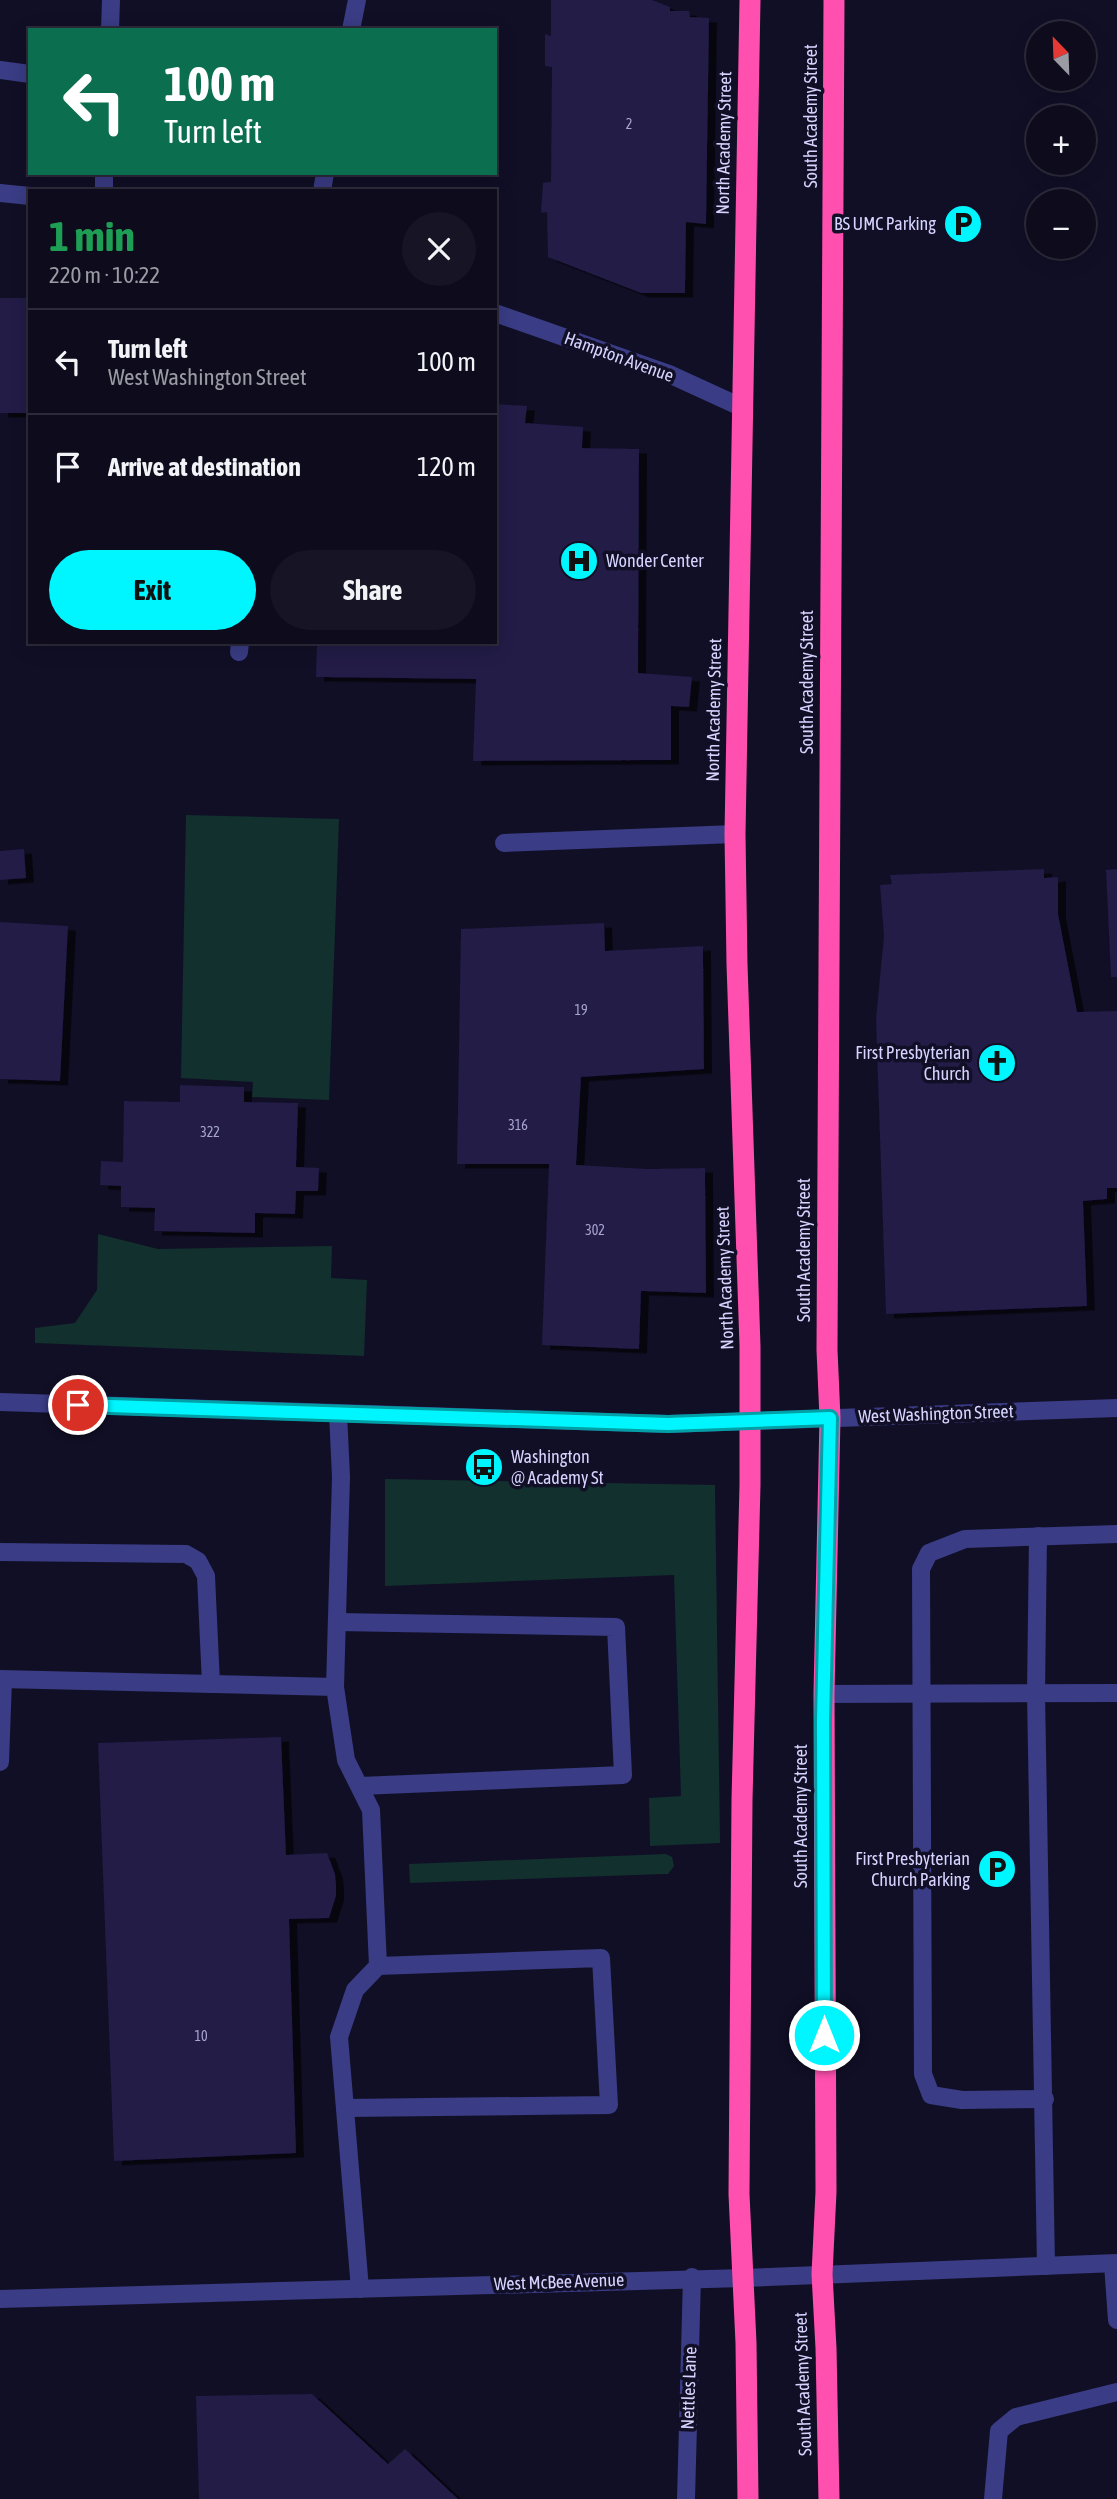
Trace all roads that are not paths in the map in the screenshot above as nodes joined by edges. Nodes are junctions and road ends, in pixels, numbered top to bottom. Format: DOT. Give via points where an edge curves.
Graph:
graph roads {
  1 [pos="111,0"];
  2 [pos="357,0"];
  3 [pos="750,0"];
  4 [pos="834,0"];
  5 [pos="110,28"];
  6 [pos="351,28"];
  7 [pos="0,70"];
  8 [pos="28,74"];
  9 [pos="0,193"];
  10 [pos="28,196"];
  11 [pos="497,314"];
  12 [pos="741,407"];
  13 [pos="735,834"];
  14 [pos="504,843"];
  15 [pos="0,1402"];
  16 [pos="1117,1408"];
  17 [pos="338,1413"];
  18 [pos="830,1418"];
  19 [pos="750,1421"];
  20 [pos="1117,1534"];
  21 [pos="1038,1536"];
  22 [pos="0,1552"];
  23 [pos="337,1622"];
  24 [pos="2,1680"];
  25 [pos="211,1684"];
  26 [pos="335,1687"];
  27 [pos="922,1692"];
  28 [pos="1036,1693"];
  29 [pos="1117,1693"];
  30 [pos="824,1694"];
  31 [pos="0,1762"];
  32 [pos="360,1787"];
  33 [pos="378,1966"];
  34 [pos="1045,2099"];
  35 [pos="345,2108"];
  36 [pos="1115,2264"];
  37 [pos="1046,2266"];
  38 [pos="822,2274"];
  39 [pos="692,2277"];
  40 [pos="743,2278"];
  41 [pos="359,2289"];
  42 [pos="0,2299"];
  43 [pos="1117,2320"];
  44 [pos="1117,2384"];
  45 [pos="1117,2392"];
  46 [pos="1117,2401"];
  47 [pos="686,2499"];
  48 [pos="748,2499"];
  49 [pos="829,2499"];
  50 [pos="993,2499"];
  1 -- 5 [label="street"];
  2 -- 6 [label="street"];
  3 -- 12 [label="highway, North Academy Street"];
  4 -- 18 [label="highway, South Academy Street"];
  7 -- 8 [label="street"];
  9 -- 10 [label="street"];
  11 -- 12 [label="street, Hampton Avenue" via="669,374"];
  12 -- 13 [label="highway, North Academy Street"];
  13 -- 14 [label="street"];
  13 -- 19 [label="highway, North Academy Street"];
  15 -- 17 [label="street, West Washington Street"];
  16 -- 18 [label="street, West Washington Street"];
  17 -- 19 [label="street, West Washington Street" via="668,1424"];
  17 -- 23 [label="street"];
  18 -- 19 [label="street, West Washington Street"];
  18 -- 30 [label="highway, South Academy Street"];
  19 -- 40 [label="highway" via="741,1909 739,2194"];
  20 -- 21 [label="street"];
  21 -- 27 [label="street" via="965,1539 929,1553 921,1569"];
  21 -- 28 [label="street"];
  22 -- 25 [label="street" via="186,1554 206,1576"];
  23 -- 26 [label="street"];
  23 -- 32 [label="street" via="616,1627 622,1775"];
  24 -- 25 [label="street"];
  24 -- 31 [label="street"];
  25 -- 26 [label="street"];
  26 -- 32 [label="street" via="346,1760"];
  27 -- 28 [label="street"];
  27 -- 30 [label="street"];
  27 -- 34 [label="street" via="923,2074 931,2095 962,2100"];
  28 -- 29 [label="street"];
  28 -- 34 [label="street"];
  30 -- 38 [label="highway, South Academy Street" via="826,2192"];
  32 -- 33 [label="street" via="371,1810"];
  33 -- 35 [label="street" via="355,1990 339,2037"];
  33 -- 35 [label="street" via="601,1958 609,2105"];
  34 -- 37 [label="street"];
  35 -- 41 [label="street"];
  36 -- 37 [label="street, West McBee Avenue"];
  36 -- 43 [label="street"];
  37 -- 38 [label="street, West McBee Avenue"];
  38 -- 40 [label="street, West McBee Avenue"];
  38 -- 49 [label="highway, South Academy Street"];
  39 -- 40 [label="street, West McBee Avenue"];
  39 -- 41 [label="street, West McBee Avenue"];
  39 -- 47 [label="street, Nettles Lane"];
  40 -- 48 [label="highway"];
  41 -- 42 [label="street, West McBee Avenue"];
  44 -- 45 [label="street"];
  45 -- 46 [label="street"];
  45 -- 50 [label="street" via="1016,2417 999,2431"];
}
